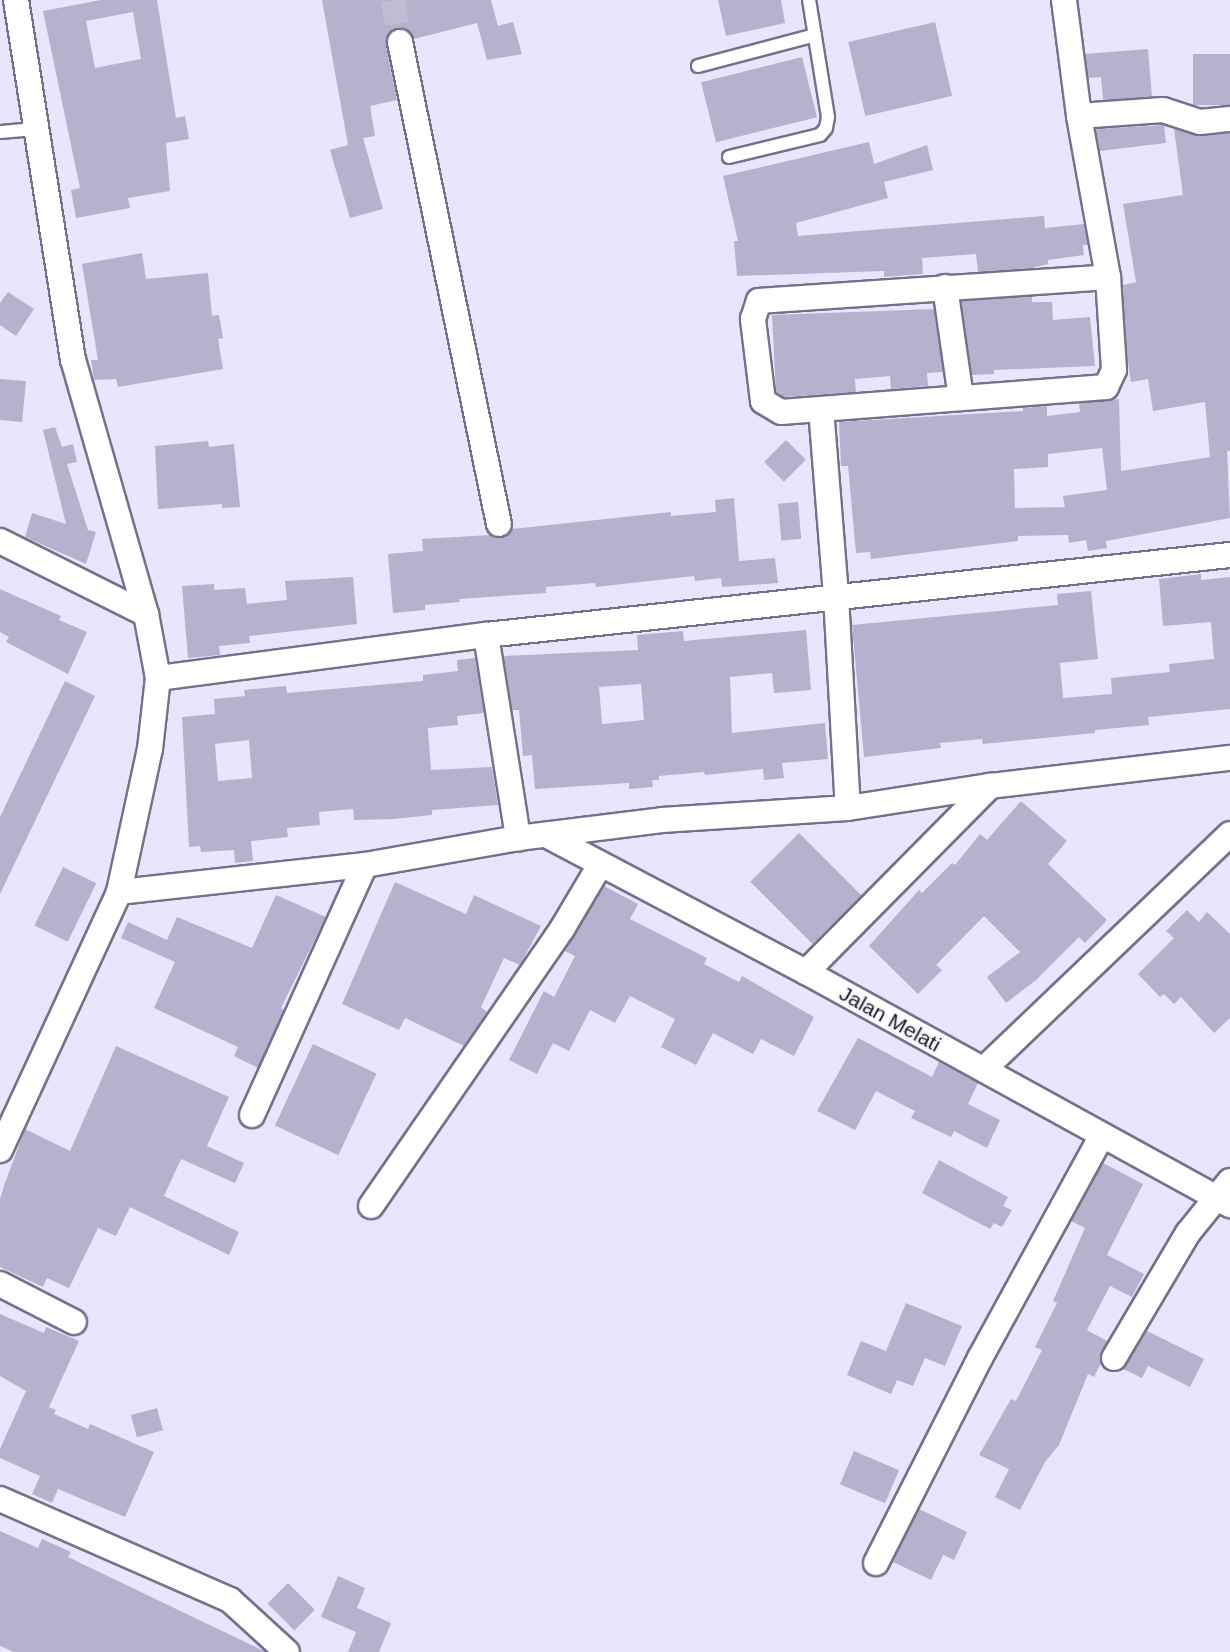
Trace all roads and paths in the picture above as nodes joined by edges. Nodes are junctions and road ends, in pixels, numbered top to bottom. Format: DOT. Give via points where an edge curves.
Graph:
graph roads {
  1 [pos="16,0"];
  2 [pos="809,0"];
  3 [pos="1064,0"];
  4 [pos="815,35"];
  5 [pos="400,42"];
  6 [pos="698,66"];
  7 [pos="1079,116"];
  8 [pos="1230,119"];
  9 [pos="34,129"];
  10 [pos="0,132"];
  11 [pos="729,157"];
  12 [pos="1108,277"];
  13 [pos="945,287"];
  14 [pos="961,398"];
  15 [pos="820,409"];
  16 [pos="499,524"];
  17 [pos="0,540"];
  18 [pos="1230,555"];
  19 [pos="836,596"];
  20 [pos="146,614"];
  21 [pos="486,635"];
  22 [pos="158,678"];
  23 [pos="1230,758"];
  24 [pos="990,786"];
  25 [pos="848,808"];
  26 [pos="1230,834"];
  27 [pos="548,836"];
  28 [pos="518,838"];
  29 [pos="365,865"];
  30 [pos="600,865"];
  31 [pos="119,892"];
  32 [pos="807,972"];
  33 [pos="984,1069"];
  34 [pos="252,1114"];
  35 [pos="1102,1135"];
  36 [pos="0,1150"];
  37 [pos="1225,1194"];
  38 [pos="371,1206"];
  39 [pos="0,1284"];
  40 [pos="74,1322"];
  41 [pos="1114,1358"];
  42 [pos="0,1499"];
  43 [pos="876,1563"];
  44 [pos="275,1647"];
  1 -- 9 [label="street"];
  2 -- 4 [label="lane"];
  3 -- 7 [label="street"];
  4 -- 6 [label="lane"];
  4 -- 11 [label="lane" via="826,128 820,135"];
  5 -- 16 [label="street"];
  7 -- 8 [label="street" via="1163,110 1200,122"];
  7 -- 12 [label="street"];
  9 -- 10 [label="lane"];
  9 -- 20 [label="street" via="73,360"];
  12 -- 13 [label="street"];
  12 -- 14 [label="street" via="1114,370 1106,387"];
  13 -- 14 [label="street"];
  13 -- 15 [label="street" via="759,301 753,319 763,401 780,412"];
  14 -- 15 [label="street"];
  15 -- 19 [label="street"];
  17 -- 20 [label="street"];
  18 -- 19 [label="street"];
  19 -- 21 [label="street"];
  19 -- 25 [label="street"];
  20 -- 22 [label="street"];
  21 -- 22 [label="street"];
  21 -- 28 [label="street"];
  22 -- 31 [label="street" via="150,749"];
  23 -- 24 [label="street"];
  24 -- 25 [label="street"];
  24 -- 32 [label="street"];
  25 -- 27 [label="street" via="662,820"];
  26 -- 33 [label="street"];
  27 -- 28 [label="street"];
  27 -- 30 [label="street, Jalan Melati"];
  28 -- 29 [label="street"];
  29 -- 31 [label="street"];
  29 -- 34 [label="street"];
  30 -- 32 [label="street, Jalan Melati"];
  30 -- 38 [label="street" via="562,929"];
  31 -- 36 [label="street"];
  32 -- 33 [label="street, Jalan Melati"];
  33 -- 35 [label="street, Jalan Melati"];
  35 -- 37 [label="street, Jalan Melati"];
  35 -- 43 [label="street" via="980,1358"];
  37 -- 41 [label="street"];
  39 -- 40 [label="street"];
  42 -- 44 [label="street" via="230,1600"];
}
